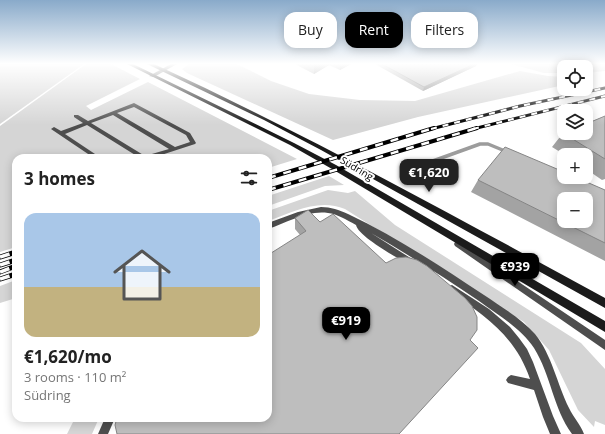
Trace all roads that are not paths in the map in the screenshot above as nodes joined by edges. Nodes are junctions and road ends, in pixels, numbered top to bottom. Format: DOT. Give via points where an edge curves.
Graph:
graph roads {
  1 [pos="169,84"];
  2 [pos="193,84"];
  3 [pos="112,113"];
  4 [pos="76,116"];
  5 [pos="87,123"];
  6 [pos="54,129"];
  7 [pos="61,133"];
  8 [pos="174,149"];
  9 [pos="92,154"];
  10 [pos="138,154"];
  11 [pos="158,154"];
  12 [pos="353,221"];
  13 [pos="272,225"];
  14 [pos="435,228"];
  15 [pos="602,300"];
  16 [pos="605,328"];
  17 [pos="605,345"];
  18 [pos="511,380"];
  19 [pos="536,385"];
  20 [pos="108,422"];
  21 [pos="103,434"];
  22 [pos="556,434"];
  23 [pos="578,434"];
  1 -- 14 [label="main road, Südring" via="315,157"];
  2 -- 15 [label="main road, Südring" via="307,138"];
  3 -- 5 [label="lane"];
  3 -- 8 [label="lane"];
  3 -- 8 [label="lane" via="134,105 188,134 193,143"];
  4 -- 5 [label="lane"];
  5 -- 7 [label="lane"];
  5 -- 10 [label="lane"];
  6 -- 7 [label="lane"];
  7 -- 9 [label="lane"];
  8 -- 11 [label="lane"];
  12 -- 13 [label="lane" via="331,210 321,210"];
  12 -- 19 [label="lane" via="369,236 460,294 515,338 527,357"];
  12 -- 23 [label="lane" via="379,234 522,326 540,350 567,416"];
  14 -- 16 [label="main road, Südring"];
  14 -- 17 [label="lane"];
  18 -- 19 [label="lane"];
  19 -- 22 [label="lane" via="547,418"];
  20 -- 21 [label="lane"];
}
